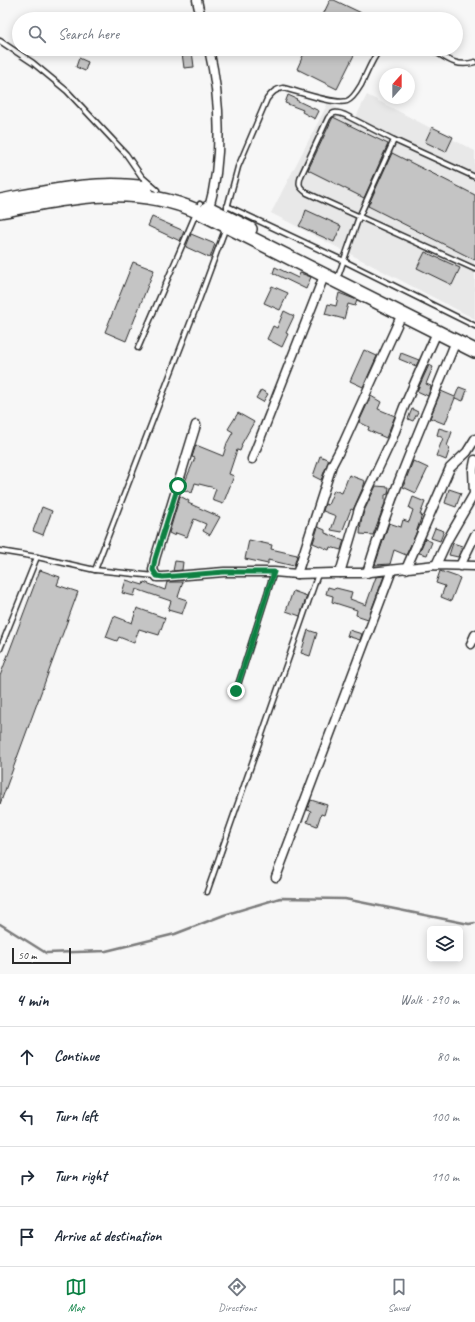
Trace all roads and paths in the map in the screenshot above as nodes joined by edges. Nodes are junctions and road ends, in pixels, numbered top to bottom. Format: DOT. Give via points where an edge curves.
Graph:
graph roads {
  1 [pos="198,0"];
  2 [pos="200,12"];
  3 [pos="0,41"];
  4 [pos="12,49"];
  5 [pos="22,56"];
  6 [pos="210,56"];
  7 [pos="376,56"];
  8 [pos="444,56"];
  9 [pos="475,62"];
  10 [pos="394,140"];
  11 [pos="475,177"];
  12 [pos="157,190"];
  13 [pos="60,195"];
  14 [pos="0,201"];
  15 [pos="203,210"];
  16 [pos="0,211"];
  17 [pos="226,216"];
  18 [pos="359,217"];
  19 [pos="344,261"];
  20 [pos="475,269"];
  21 [pos="339,274"];
  22 [pos="324,276"];
  23 [pos="402,314"];
  24 [pos="475,326"];
  25 [pos="437,332"];
  26 [pos="456,341"];
  27 [pos="475,342"];
  28 [pos="138,348"];
  29 [pos="475,350"];
  30 [pos="196,425"];
  31 [pos="475,439"];
  32 [pos="252,460"];
  33 [pos="475,460"];
  34 [pos="475,535"];
  35 [pos="0,552"];
  36 [pos="37,557"];
  37 [pos="436,565"];
  38 [pos="460,566"];
  39 [pos="475,566"];
  40 [pos="406,569"];
  41 [pos="95,570"];
  42 [pos="392,570"];
  43 [pos="274,572"];
  44 [pos="318,573"];
  45 [pos="340,573"];
  46 [pos="367,573"];
  47 [pos="297,574"];
  48 [pos="157,576"];
  49 [pos="475,635"];
  50 [pos="472,644"];
  51 [pos="0,649"];
  52 [pos="236,691"];
  53 [pos="276,877"];
  54 [pos="207,892"];
  1 -- 2 [label="street"];
  3 -- 4 [label="lane"];
  5 -- 12 [label="lane" via="67,91 126,154 142,178"];
  6 -- 15 [label="street" via="217,108 217,175"];
  7 -- 17 [label="lane" via="360,87 348,100 340,102 283,88 278,88 272,93 238,167"];
  8 -- 9 [label="lane" via="458,64"];
  10 -- 11 [label="lane"];
  10 -- 18 [label="lane"];
  10 -- 18 [label="lane" via="346,115 331,113 301,176 299,185 303,190"];
  12 -- 13 [label="highway" via="129,185 105,186"];
  12 -- 15 [label="highway"];
  13 -- 14 [label="highway"];
  13 -- 15 [label="highway" via="141,195"];
  13 -- 16 [label="highway"];
  15 -- 17 [label="highway"];
  15 -- 28 [label="lane"];
  17 -- 19 [label="lane"];
  17 -- 21 [label="highway"];
  17 -- 22 [label="highway"];
  17 -- 41 [label="lane" via="199,300"];
  18 -- 19 [label="lane"];
  18 -- 20 [label="lane"];
  19 -- 21 [label="lane"];
  19 -- 24 [label="lane"];
  21 -- 27 [label="highway"];
  22 -- 23 [label="highway"];
  22 -- 32 [label="street"];
  23 -- 25 [label="highway"];
  23 -- 47 [label="street" via="333,461"];
  25 -- 26 [label="highway"];
  25 -- 45 [label="street" via="359,509"];
  26 -- 29 [label="highway"];
  26 -- 46 [label="street" via="394,493"];
  30 -- 48 [label="street" via="155,559 153,570"];
  31 -- 40 [label="street" via="467,452 450,468"];
  33 -- 37 [label="street" via="474,494"];
  34 -- 38 [label="street"];
  35 -- 36 [label="lane"];
  36 -- 41 [label="lane"];
  36 -- 51 [label="lane"];
  37 -- 38 [label="street"];
  37 -- 40 [label="street"];
  38 -- 39 [label="street"];
  40 -- 42 [label="street"];
  41 -- 48 [label="lane"];
  42 -- 46 [label="street"];
  42 -- 53 [label="street"];
  43 -- 47 [label="street"];
  43 -- 48 [label="street"];
  43 -- 52 [label="lane"];
  44 -- 45 [label="street"];
  44 -- 47 [label="street"];
  44 -- 54 [label="lane"];
  45 -- 46 [label="street"];
  49 -- 50 [label="street"];
}
